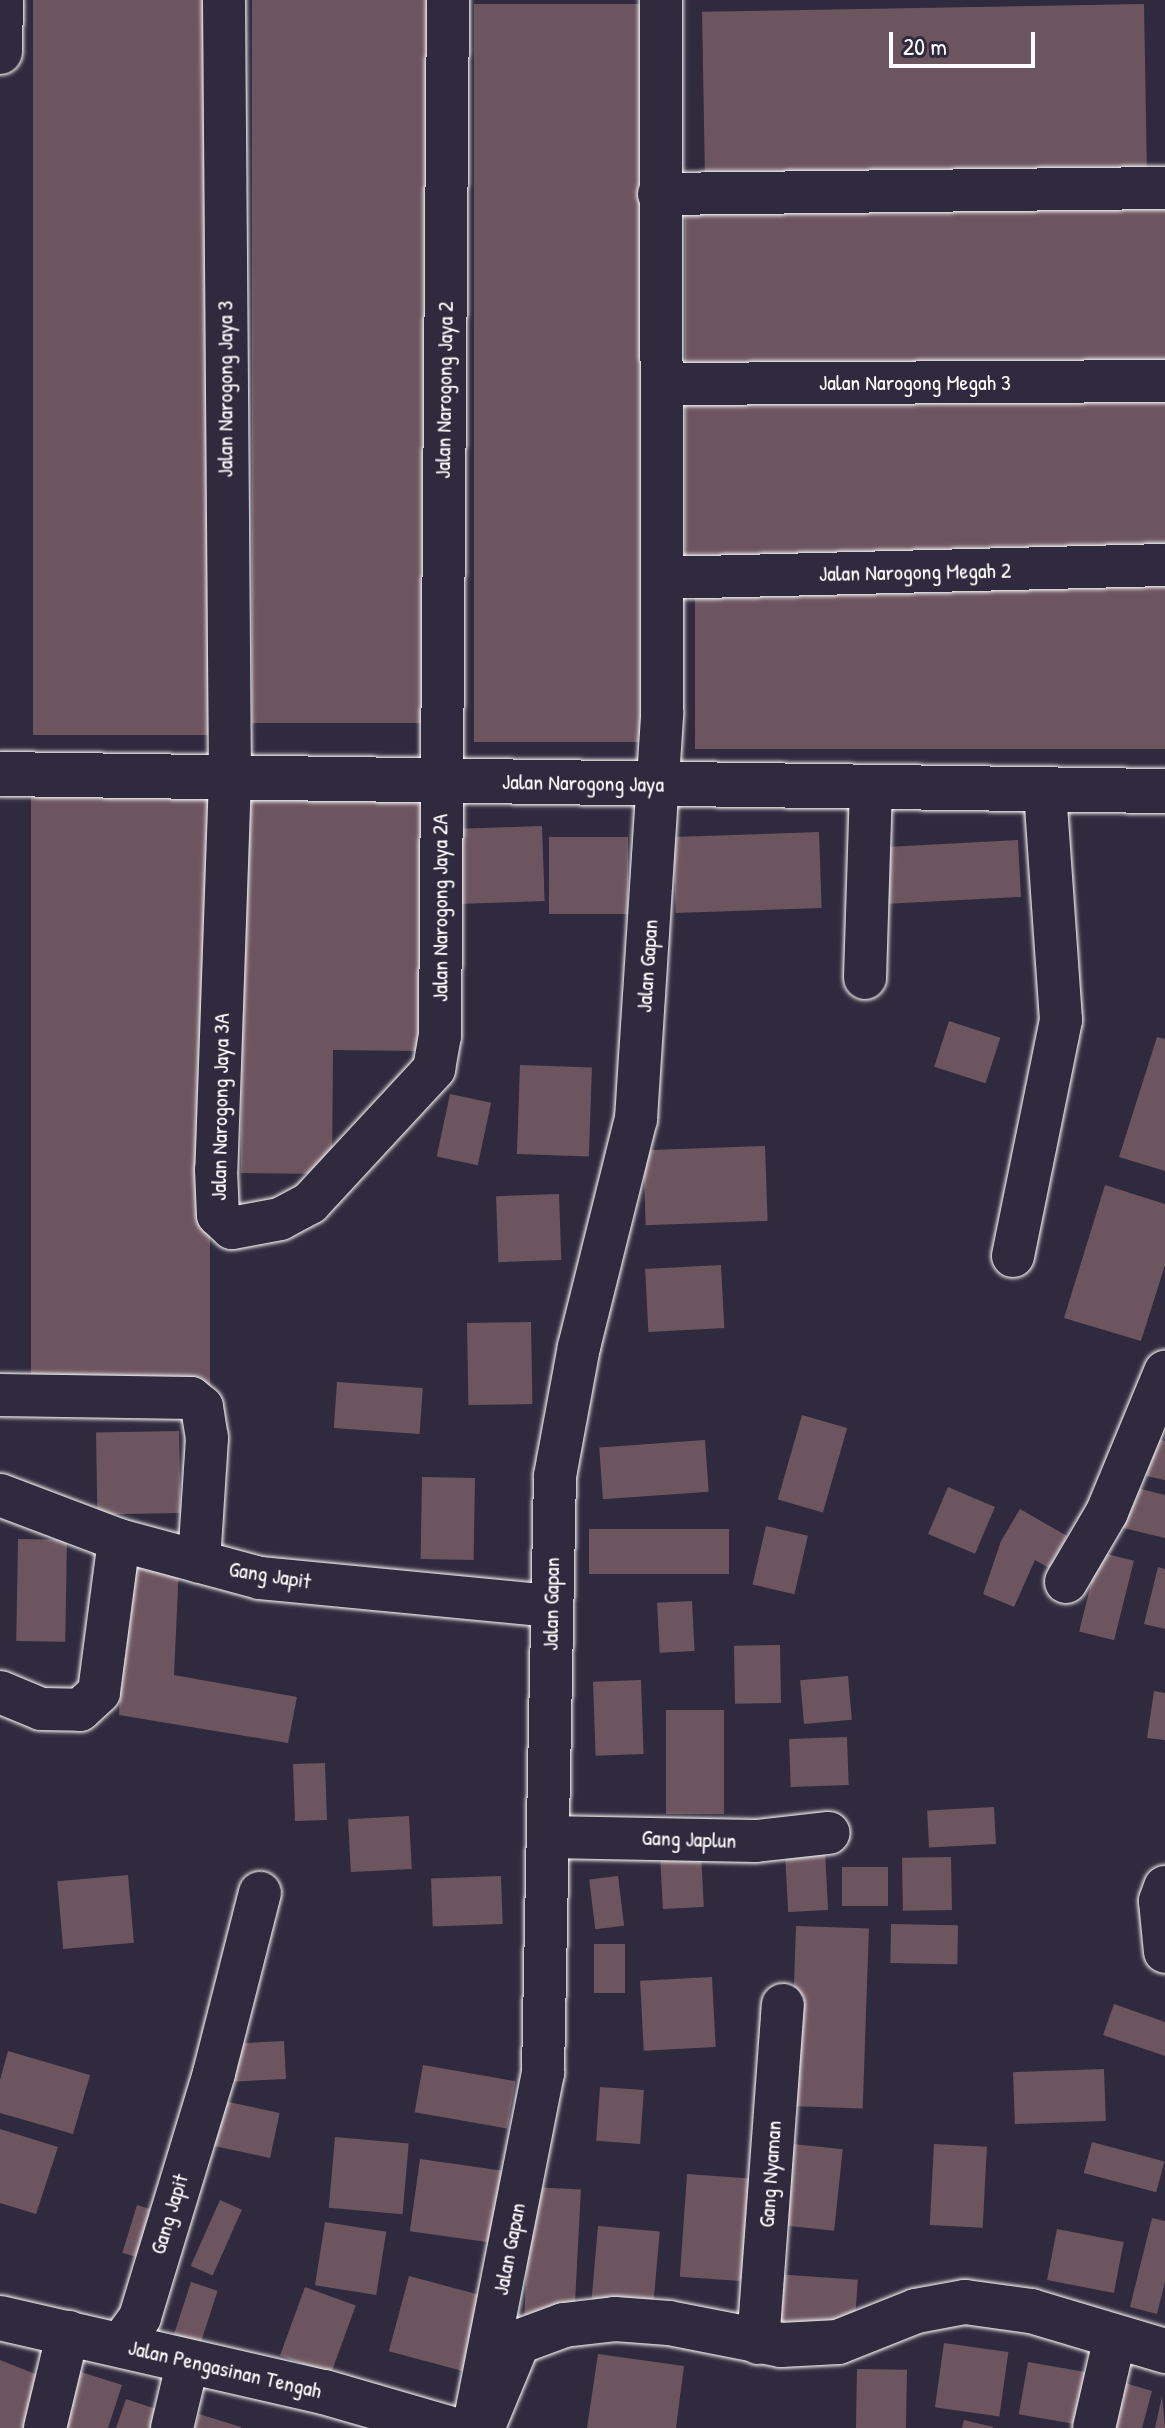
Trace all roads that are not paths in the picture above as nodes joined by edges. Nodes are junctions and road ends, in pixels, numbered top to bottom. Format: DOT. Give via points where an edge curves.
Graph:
graph roads {
  1 [pos="1,0"];
  2 [pos="224,0"];
  3 [pos="448,0"];
  4 [pos="661,0"];
  5 [pos="0,52"];
  6 [pos="1165,188"];
  7 [pos="659,194"];
  8 [pos="1165,381"];
  9 [pos="665,384"];
  10 [pos="1165,565"];
  11 [pos="664,578"];
  12 [pos="0,774"];
  13 [pos="230,778"];
  14 [pos="439,780"];
  15 [pos="660,784"];
  16 [pos="871,787"];
  17 [pos="1045,790"];
  18 [pos="1165,791"];
  19 [pos="865,978"];
  20 [pos="440,1036"];
  21 [pos="1013,1256"];
  22 [pos="1165,1372"];
  23 [pos="0,1395"];
  24 [pos="0,1495"];
  25 [pos="119,1540"];
  26 [pos="199,1562"];
  27 [pos="1066,1582"];
  28 [pos="550,1606"];
  29 [pos="0,1692"];
  30 [pos="829,1833"];
  31 [pos="548,1837"];
  32 [pos="1165,1887"];
  33 [pos="260,1893"];
  34 [pos="1165,1952"];
  35 [pos="783,2005"];
  36 [pos="0,2318"];
  37 [pos="68,2332"];
  38 [pos="1115,2337"];
  39 [pos="1163,2342"];
  40 [pos="758,2343"];
  41 [pos="120,2345"];
  42 [pos="188,2361"];
  43 [pos="45,2428"];
  44 [pos="172,2428"];
  45 [pos="448,2428"];
  46 [pos="473,2428"];
  47 [pos="1094,2428"];
  1 -- 5 [label="street"];
  2 -- 13 [label="street, Jalan Narogong Jaya 3"];
  3 -- 14 [label="street, Jalan Narogong Jaya 2"];
  4 -- 7 [label="street, Jalan Gapan"];
  6 -- 7 [label="street"];
  7 -- 9 [label="street, Jalan Gapan"];
  8 -- 9 [label="street, Jalan Narogong Megah 3"];
  9 -- 11 [label="street, Jalan Gapan"];
  10 -- 11 [label="street, Jalan Narogong Megah 2"];
  11 -- 15 [label="street, Jalan Gapan"];
  12 -- 13 [label="street, Jalan Narogong Jaya"];
  13 -- 14 [label="street, Jalan Narogong Jaya"];
  13 -- 20 [label="street, Jalan Narogong Jaya 3A" via="218,1215 232,1228 258,1225 310,1203 434,1069"];
  14 -- 15 [label="street, Jalan Narogong Jaya"];
  14 -- 20 [label="street, Jalan Narogong Jaya 2A"];
  15 -- 16 [label="street, Jalan Narogong Jaya"];
  15 -- 28 [label="street, Jalan Gapan" via="636,1119 579,1347 555,1476"];
  16 -- 17 [label="street, Jalan Narogong Jaya"];
  16 -- 19 [label="street"];
  17 -- 18 [label="street, Jalan Narogong Jaya"];
  17 -- 21 [label="street" via="1061,1020"];
  22 -- 27 [label="street" via="1107,1512"];
  23 -- 26 [label="street" via="191,1398 202,1407 207,1438"];
  24 -- 25 [label="street, Gang Japit"];
  25 -- 26 [label="street, Gang Japit"];
  25 -- 29 [label="street" via="99,1692 80,1710 67,1710 41,1709"];
  26 -- 28 [label="street, Gang Japit" via="260,1578"];
  28 -- 31 [label="street, Jalan Gapan"];
  30 -- 31 [label="street, Gang Japlun" via="756,1841"];
  31 -- 46 [label="street, Jalan Gapan" via="543,2073"];
  32 -- 34 [label="street" via="1160,1901"];
  33 -- 41 [label="street, Gang Japit" via="214,2073 140,2317"];
  35 -- 40 [label="street, Gang Nyaman"];
  36 -- 37 [label="street, Jalan Pengasinan Tengah"];
  37 -- 41 [label="street, Jalan Pengasinan Tengah"];
  37 -- 43 [label="street"];
  38 -- 39 [label="street"];
  38 -- 40 [label="street" via="1031,2311 965,2302 916,2311 838,2342"];
  38 -- 47 [label="street"];
  40 -- 46 [label="street" via="669,2323 615,2319 564,2325 518,2342 486,2419"];
  41 -- 42 [label="street, Jalan Pengasinan Tengah"];
  42 -- 44 [label="street"];
  42 -- 45 [label="street, Jalan Pengasinan Tengah"];
}
